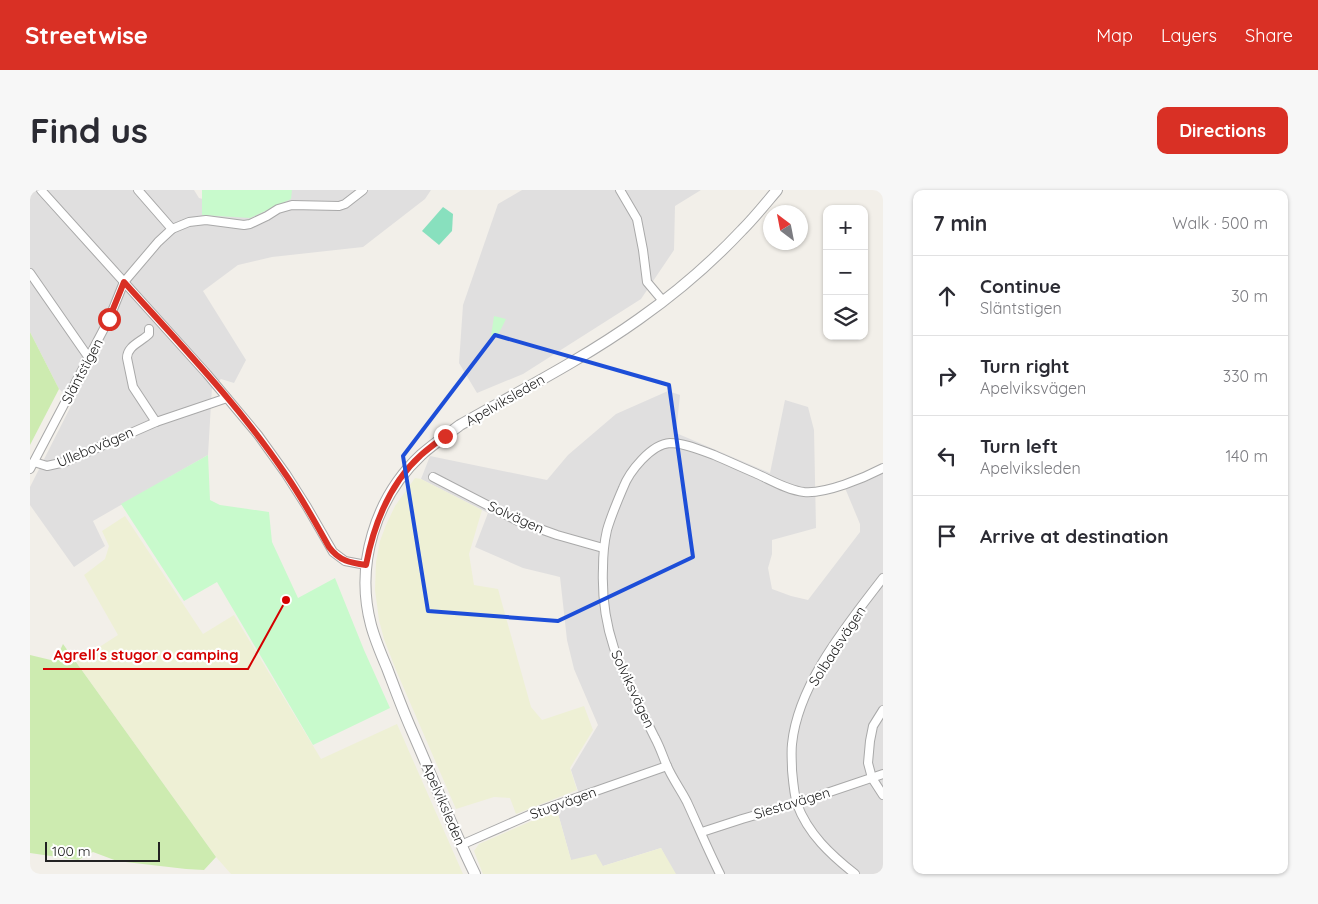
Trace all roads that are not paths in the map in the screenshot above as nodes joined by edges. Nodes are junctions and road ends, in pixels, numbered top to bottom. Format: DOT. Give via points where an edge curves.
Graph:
graph roads {
  1 [pos="41,190"];
  2 [pos="138,190"];
  3 [pos="363,190"];
  4 [pos="620,190"];
  5 [pos="777,190"];
  6 [pos="172,229"];
  7 [pos="30,273"];
  8 [pos="124,282"];
  9 [pos="663,301"];
  10 [pos="149,330"];
  11 [pos="89,358"];
  12 [pos="227,398"];
  13 [pos="156,422"];
  14 [pos="32,466"];
  15 [pos="883,468"];
  16 [pos="433,477"];
  17 [pos="604,548"];
  18 [pos="366,565"];
  19 [pos="883,578"];
  20 [pos="883,710"];
  21 [pos="667,766"];
  22 [pos="883,774"];
  23 [pos="872,778"];
  24 [pos="883,796"];
  25 [pos="797,803"];
  26 [pos="702,832"];
  27 [pos="460,845"];
  28 [pos="475,874"];
  29 [pos="720,874"];
  30 [pos="855,874"];
  1 -- 8 [label="street"];
  2 -- 6 [label="street"];
  3 -- 6 [label="street, Släntstigen" via="339,206 292,204 250,224 198,220"];
  4 -- 9 [label="street" via="637,219 647,282"];
  5 -- 9 [label="street, Apelviksleden" via="743,230"];
  6 -- 8 [label="street, Släntstigen"];
  7 -- 11 [label="street"];
  8 -- 11 [label="street, Släntstigen"];
  8 -- 12 [label="street"];
  9 -- 18 [label="street, Apelviksleden" via="590,351 460,426 421,455 398,481 382,510"];
  10 -- 13 [label="street" via="149,334 129,350 127,358 133,387"];
  11 -- 14 [label="street, Släntstigen"];
  12 -- 13 [label="street, Ullebovägen"];
  12 -- 18 [label="street" via="286,474 333,552 345,561"];
  13 -- 14 [label="street, Ullebovägen" via="65,462"];
  15 -- 17 [label="street, Solviksvägen" via="847,484 807,492 768,480 682,444 665,444 638,464 626,480"];
  16 -- 17 [label="street, Solvägen" via="518,520"];
  17 -- 21 [label="street, Solviksvägen" via="602,592 611,643"];
  18 -- 27 [label="street, Apelviksleden" via="366,593 377,643"];
  19 -- 25 [label="street, Solbadsvägen" via="808,689 792,745"];
  20 -- 23 [label="street" via="870,741 868,763"];
  21 -- 26 [label="street, Solviksvägen"];
  21 -- 27 [label="street, Stugvägen" via="536,812"];
  22 -- 23 [label="street, Siestavägen"];
  23 -- 24 [label="street"];
  23 -- 25 [label="street, Siestavägen"];
  25 -- 26 [label="street, Siestavägen"];
  25 -- 30 [label="street, Solbadsvägen" via="823,847"];
  26 -- 29 [label="street, Solviksvägen"];
  27 -- 28 [label="street, Apelviksleden"];
}
